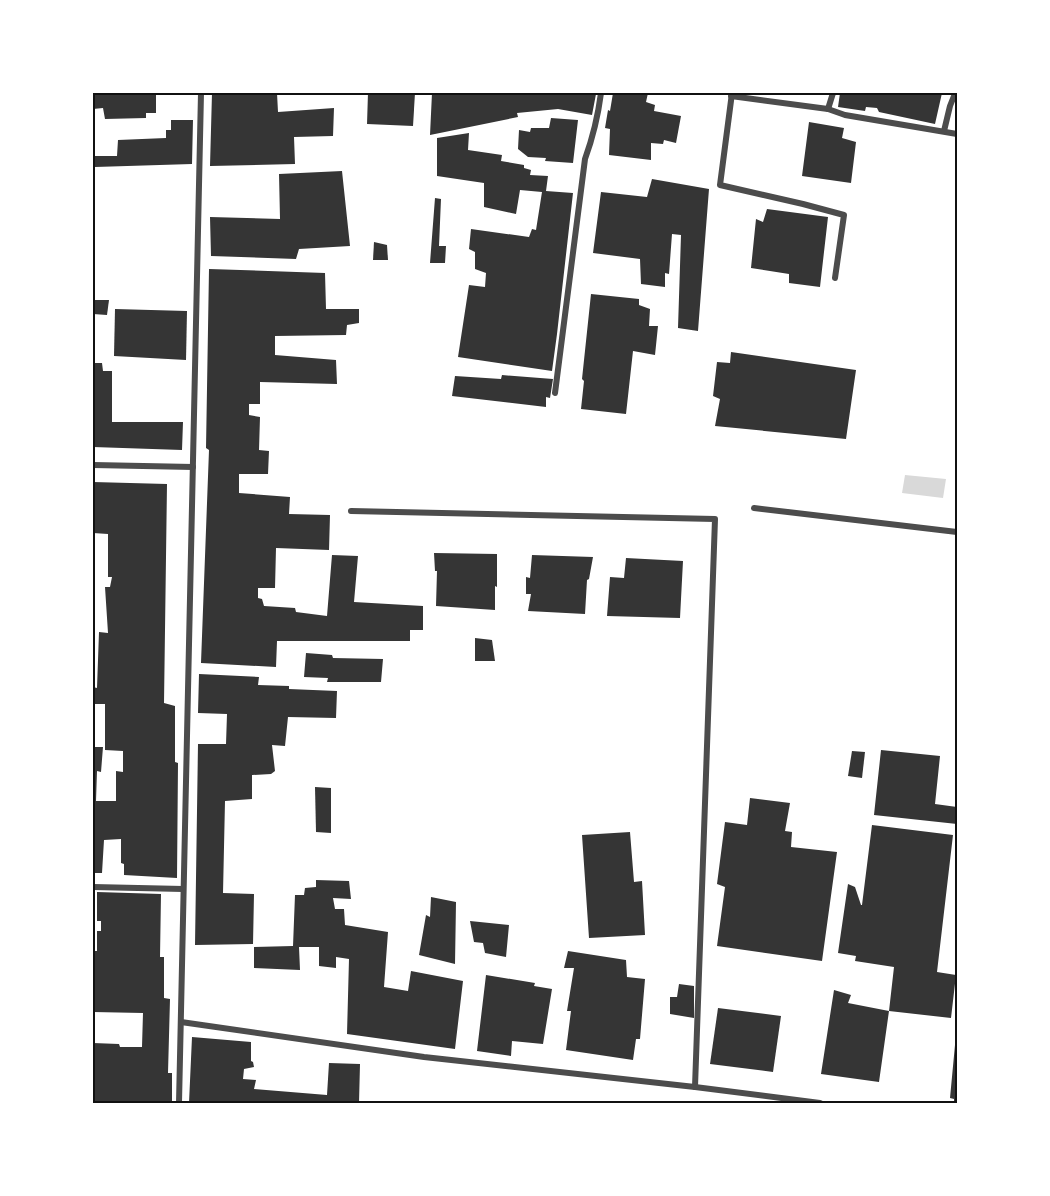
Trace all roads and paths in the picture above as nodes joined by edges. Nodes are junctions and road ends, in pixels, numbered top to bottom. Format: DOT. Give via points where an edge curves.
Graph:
graph roads {
  1 [pos="201,93"];
  2 [pos="601,93"];
  3 [pos="833,93"];
  4 [pos="731,94"];
  5 [pos="957,95"];
  6 [pos="828,110"];
  7 [pos="944,131"];
  8 [pos="957,135"];
  9 [pos="835,278"];
  10 [pos="555,393"];
  11 [pos="93,465"];
  12 [pos="192,467"];
  13 [pos="754,508"];
  14 [pos="351,511"];
  15 [pos="957,532"];
  16 [pos="93,887"];
  17 [pos="183,889"];
  18 [pos="181,1022"];
  19 [pos="695,1087"];
  20 [pos="179,1103"];
  21 [pos="820,1103"];
  1 -- 12 [label="street"];
  2 -- 10 [label="street" via="585,159"];
  3 -- 6 [label="street"];
  4 -- 6 [label="street"];
  4 -- 9 [label="street" via="720,185 844,215"];
  5 -- 7 [label="street"];
  6 -- 7 [label="street"];
  7 -- 8 [label="street"];
  11 -- 12 [label="street"];
  12 -- 17 [label="street"];
  13 -- 15 [label="street"];
  14 -- 19 [label="street" via="715,519"];
  16 -- 17 [label="street"];
  17 -- 18 [label="street"];
  18 -- 19 [label="street" via="424,1057"];
  18 -- 20 [label="street"];
  19 -- 21 [label="street"];
}
